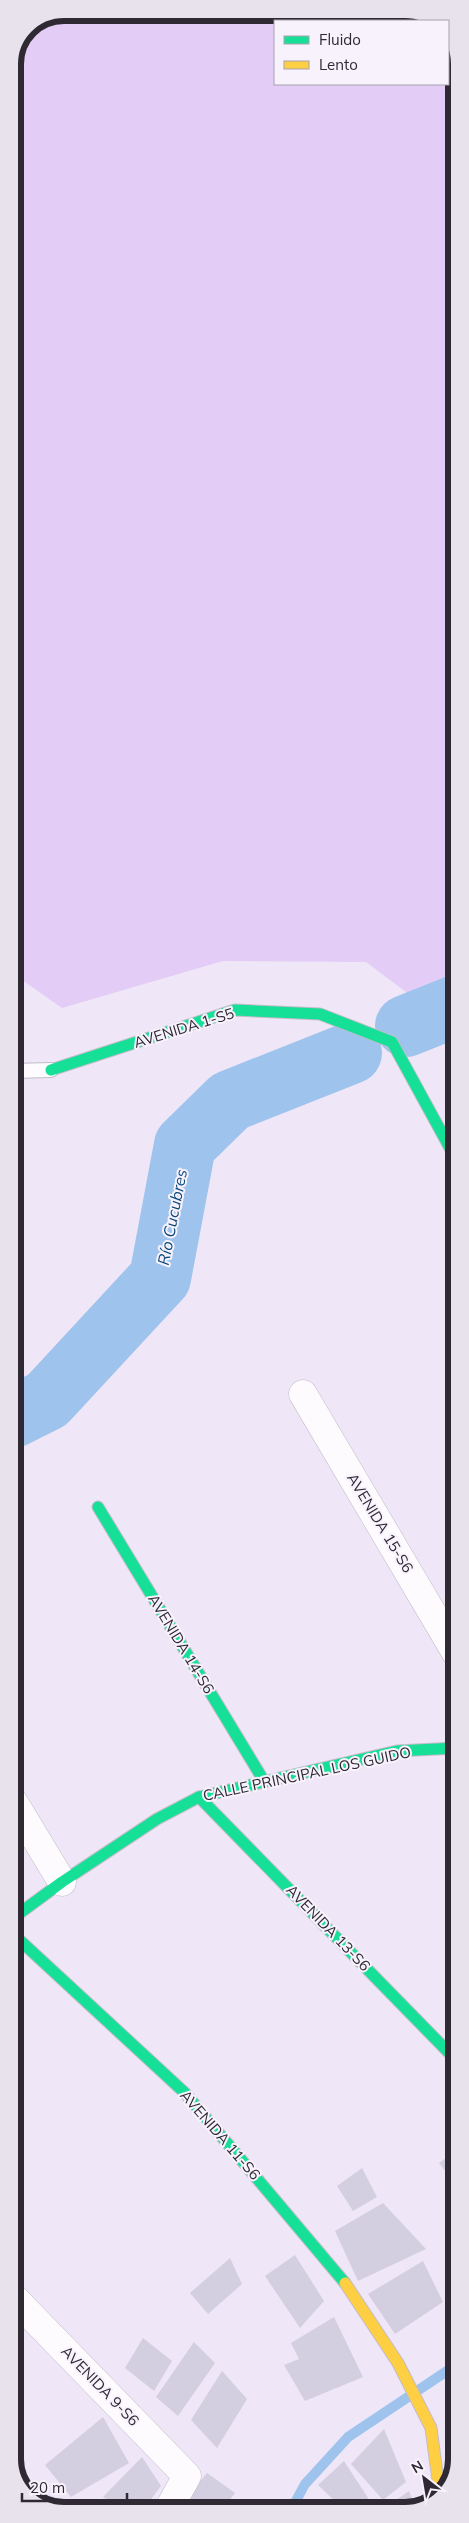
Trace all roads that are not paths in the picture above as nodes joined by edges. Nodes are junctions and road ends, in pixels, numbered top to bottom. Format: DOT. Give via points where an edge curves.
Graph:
graph roads {
  1 [pos="51,1070"];
  2 [pos="21,1071"];
  3 [pos="447,1143"];
  4 [pos="303,1394"];
  5 [pos="98,1507"];
  6 [pos="448,1639"];
  7 [pos="448,1748"];
  8 [pos="264,1781"];
  9 [pos="199,1797"];
  10 [pos="22,1815"];
  11 [pos="62,1882"];
  12 [pos="22,1912"];
  13 [pos="22,1942"];
  14 [pos="448,2052"];
  15 [pos="22,2305"];
  16 [pos="440,2483"];
  17 [pos="173,2502"];
  1 -- 2 [label="lane"];
  1 -- 3 [label="street, AVENIDA 1-S5" via="235,1010 320,1014 392,1042"];
  4 -- 6 [label="street, AVENIDA 15-S6"];
  5 -- 8 [label="street, AVENIDA 14-S6"];
  7 -- 8 [label="street, CALLE PRINCIPAL LOS GUIDO" via="397,1751"];
  8 -- 9 [label="street, CALLE PRINCIPAL LOS GUIDO"];
  9 -- 11 [label="street, CALLE PRINCIPAL LOS GUIDO" via="158,1819"];
  9 -- 14 [label="street, AVENIDA 13-S6"];
  10 -- 11 [label="street"];
  11 -- 12 [label="street, CALLE PRINCIPAL LOS GUIDO"];
  13 -- 16 [label="street, AVENIDA 11-S6" via="185,2093 338,2272 398,2363 430,2428"];
  15 -- 17 [label="street, AVENIDA 9-S6" via="187,2476"];
}
